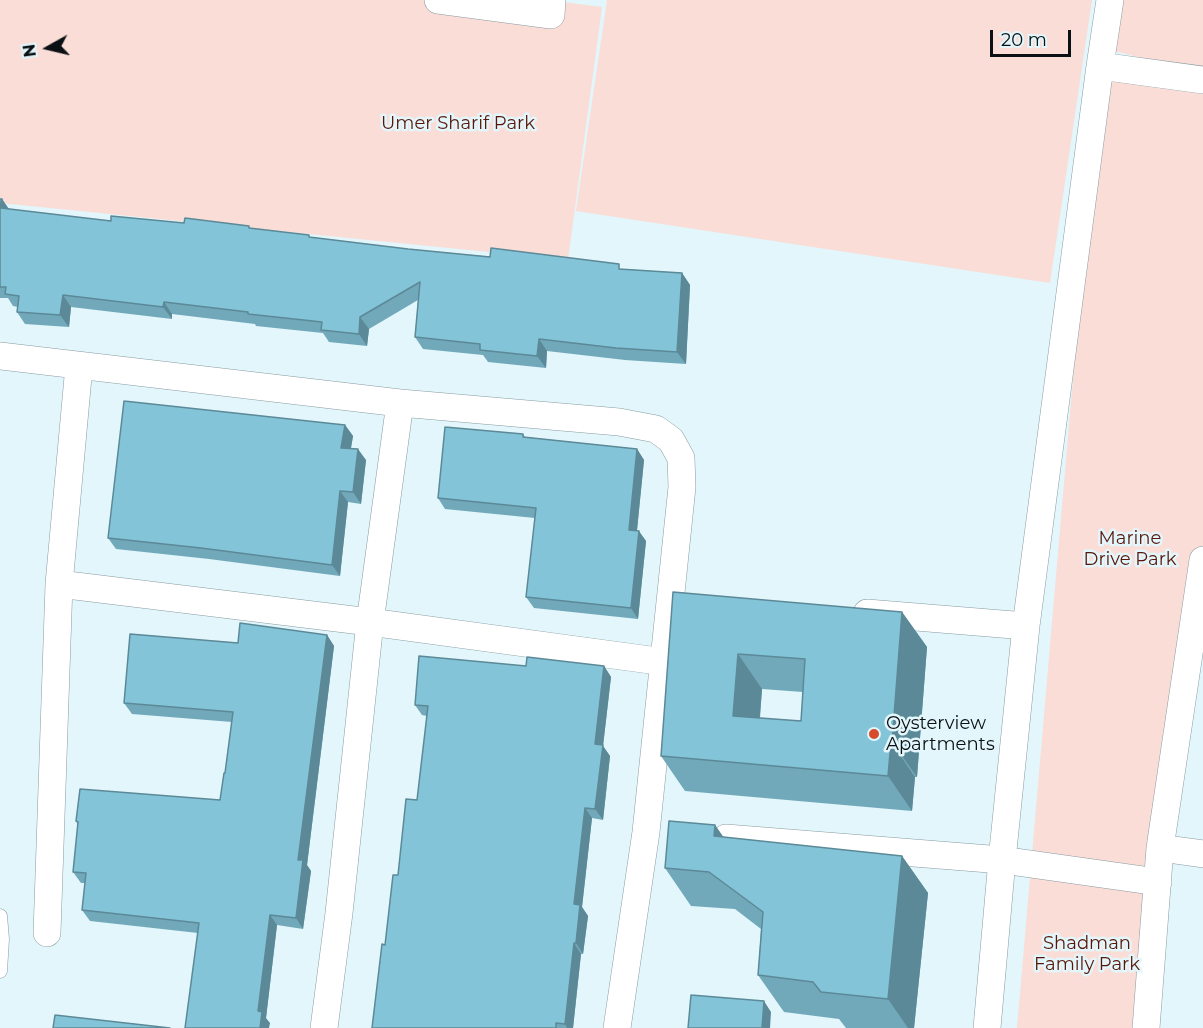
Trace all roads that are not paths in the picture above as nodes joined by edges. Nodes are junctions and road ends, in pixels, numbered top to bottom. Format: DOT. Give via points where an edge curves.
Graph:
graph roads {
  1 [pos="438,0"];
  2 [pos="552,0"];
  3 [pos="1110,0"];
  4 [pos="1100,66"];
  5 [pos="1203,80"];
  6 [pos="0,356"];
  7 [pos="79,366"];
  8 [pos="400,403"];
  9 [pos="1203,561"];
  10 [pos="59,584"];
  11 [pos="849,612"];
  12 [pos="370,622"];
  13 [pos="1026,626"];
  14 [pos="665,662"];
  15 [pos="706,836"];
  16 [pos="1160,848"];
  17 [pos="1203,854"];
  18 [pos="1002,860"];
  19 [pos="1158,882"];
  20 [pos="0,916"];
  21 [pos="46,933"];
  22 [pos="0,971"];
  23 [pos="324,1028"];
  24 [pos="617,1028"];
  25 [pos="987,1028"];
  26 [pos="1146,1028"];
  1 -- 2 [label="street" via="551,15"];
  3 -- 4 [label="street"];
  4 -- 5 [label="street"];
  4 -- 13 [label="street"];
  6 -- 7 [label="street"];
  7 -- 8 [label="street"];
  7 -- 10 [label="street"];
  8 -- 12 [label="street"];
  8 -- 14 [label="street" via="620,422 656,429 671,440 681,458 683,598"];
  9 -- 16 [label="street"];
  10 -- 12 [label="street"];
  10 -- 21 [label="street"];
  11 -- 13 [label="street"];
  12 -- 14 [label="street"];
  12 -- 23 [label="street"];
  13 -- 18 [label="street"];
  14 -- 24 [label="street" via="658,833"];
  15 -- 18 [label="street"];
  16 -- 17 [label="street"];
  16 -- 19 [label="street"];
  18 -- 19 [label="street"];
  18 -- 25 [label="street"];
  19 -- 26 [label="street"];
  20 -- 22 [label="lane"];
}
